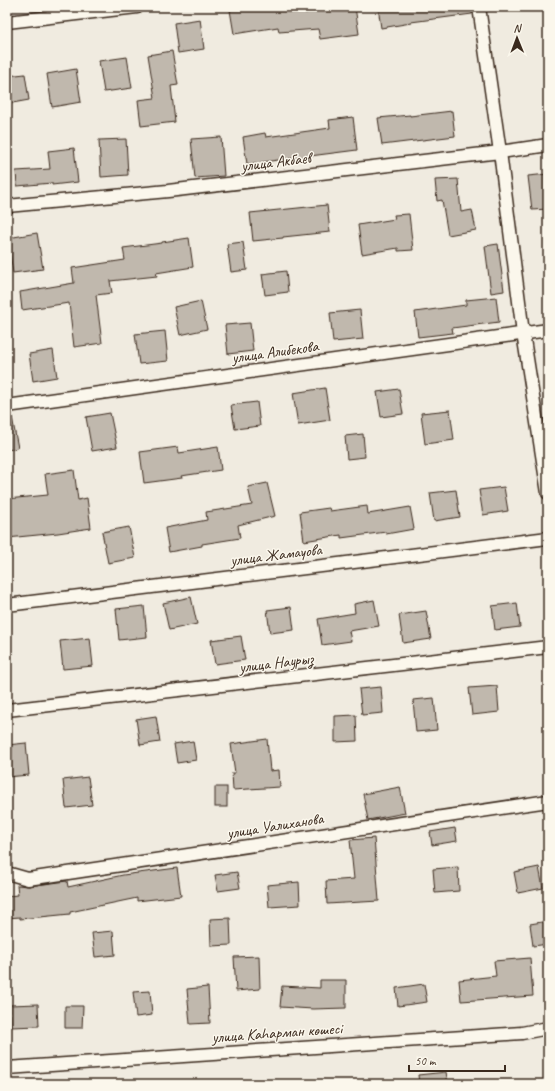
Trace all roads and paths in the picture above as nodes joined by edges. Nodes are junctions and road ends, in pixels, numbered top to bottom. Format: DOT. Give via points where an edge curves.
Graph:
graph roads {
  1 [pos="137,7"];
  2 [pos="479,7"];
  3 [pos="7,22"];
  4 [pos="548,145"];
  5 [pos="500,152"];
  6 [pos="7,206"];
  7 [pos="548,330"];
  8 [pos="523,333"];
  9 [pos="7,406"];
  10 [pos="548,493"];
  11 [pos="548,538"];
  12 [pos="7,605"];
  13 [pos="548,647"];
  14 [pos="7,710"];
  15 [pos="548,801"];
  16 [pos="7,873"];
  17 [pos="548,1028"];
  18 [pos="7,1068"];
  1 -- 3 [label="street"];
  2 -- 5 [label="street"];
  4 -- 5 [label="street, улица Акбаев"];
  5 -- 6 [label="street, улица Акбаев" via="168,192"];
  5 -- 8 [label="street"];
  7 -- 8 [label="street, улица Алибекова"];
  8 -- 9 [label="street, улица Алибекова"];
  8 -- 10 [label="street"];
  11 -- 12 [label="street, улица Жамауова"];
  13 -- 14 [label="street, улица Наурыз"];
  15 -- 16 [label="street, улица Уалиханова" via="28,879"];
  17 -- 18 [label="street, улица Каһарман көшесі" via="514,1033"];
}
